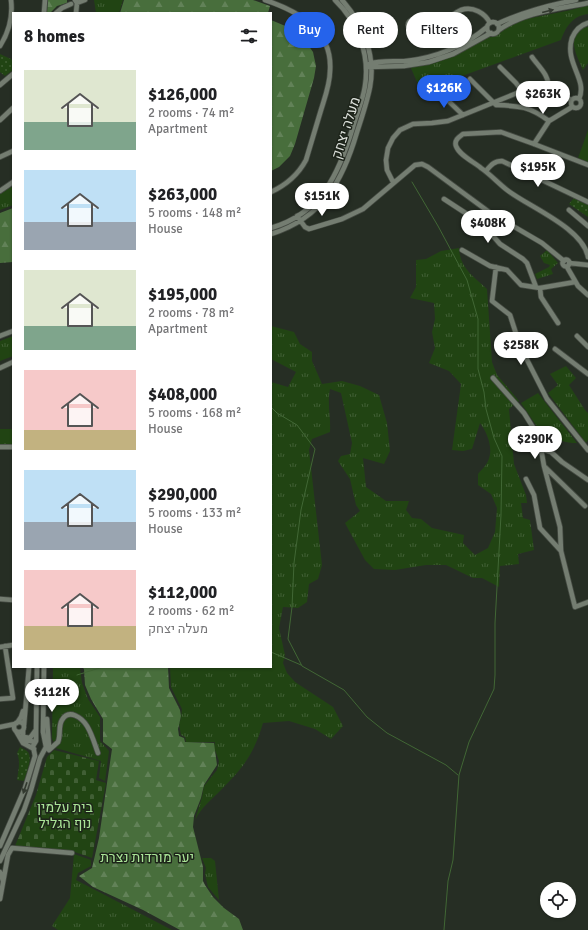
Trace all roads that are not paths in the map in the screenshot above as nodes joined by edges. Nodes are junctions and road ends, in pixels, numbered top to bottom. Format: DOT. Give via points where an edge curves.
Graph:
graph roads {
  1 [pos="12,0"];
  2 [pos="45,0"];
  3 [pos="85,0"];
  4 [pos="264,0"];
  5 [pos="335,0"];
  6 [pos="342,0"];
  7 [pos="576,0"];
  8 [pos="74,2"];
  9 [pos="588,3"];
  10 [pos="44,12"];
  11 [pos="57,12"];
  12 [pos="76,12"];
  13 [pos="459,12"];
  14 [pos="588,23"];
  15 [pos="497,24"];
  16 [pos="489,25"];
  17 [pos="499,30"];
  18 [pos="491,33"];
  19 [pos="0,46"];
  20 [pos="369,52"];
  21 [pos="532,57"];
  22 [pos="383,64"];
  23 [pos="371,65"];
  24 [pos="366,66"];
  25 [pos="500,67"];
  26 [pos="12,75"];
  27 [pos="371,78"];
  28 [pos="470,79"];
  29 [pos="0,85"];
  30 [pos="548,87"];
  31 [pos="438,91"];
  32 [pos="522,91"];
  33 [pos="508,97"];
  34 [pos="579,99"];
  35 [pos="571,100"];
  36 [pos="493,102"];
  37 [pos="511,106"];
  38 [pos="572,107"];
  39 [pos="12,109"];
  40 [pos="463,115"];
  41 [pos="0,120"];
  42 [pos="549,121"];
  43 [pos="534,144"];
  44 [pos="12,151"];
  45 [pos="0,157"];
  46 [pos="588,165"];
  47 [pos="486,171"];
  48 [pos="393,182"];
  49 [pos="12,183"];
  50 [pos="0,191"];
  51 [pos="272,191"];
  52 [pos="444,199"];
  53 [pos="588,202"];
  54 [pos="569,210"];
  55 [pos="299,219"];
  56 [pos="588,226"];
  57 [pos="272,228"];
  58 [pos="272,234"];
  59 [pos="462,250"];
  60 [pos="588,257"];
  61 [pos="568,265"];
  62 [pos="587,265"];
  63 [pos="496,267"];
  64 [pos="575,282"];
  65 [pos="538,288"];
  66 [pos="588,295"];
  67 [pos="558,323"];
  68 [pos="12,331"];
  69 [pos="0,336"];
  70 [pos="577,336"];
  71 [pos="588,347"];
  72 [pos="555,349"];
  73 [pos="12,362"];
  74 [pos="0,368"];
  75 [pos="588,374"];
  76 [pos="493,378"];
  77 [pos="12,447"];
  78 [pos="0,448"];
  79 [pos="541,449"];
  80 [pos="588,450"];
  81 [pos="544,466"];
  82 [pos="526,479"];
  83 [pos="588,480"];
  84 [pos="585,506"];
  85 [pos="561,551"];
  86 [pos="0,598"];
  87 [pos="12,600"];
  88 [pos="588,602"];
  89 [pos="3,646"];
  90 [pos="28,668"];
  91 [pos="28,668"];
  92 [pos="37,668"];
  93 [pos="44,668"];
  94 [pos="0,699"];
  95 [pos="16,724"];
  96 [pos="3,726"];
  97 [pos="23,728"];
  98 [pos="37,728"];
  99 [pos="15,731"];
  100 [pos="24,737"];
  101 [pos="46,740"];
  102 [pos="35,742"];
  103 [pos="57,742"];
  104 [pos="34,750"];
  105 [pos="46,751"];
  106 [pos="98,753"];
  107 [pos="0,846"];
  108 [pos="72,852"];
  109 [pos="0,861"];
  110 [pos="0,872"];
  111 [pos="3,884"];
  112 [pos="0,899"];
  1 -- 19 [label="street" via="11,22"];
  2 -- 10 [label="street"];
  3 -- 8 [label="street"];
  4 -- 51 [label="street" via="291,10 307,20 328,49 331,64 328,85 306,160 292,179"];
  5 -- 24 [label="street, מעלה יצחק" via="350,18 359,35"];
  6 -- 20 [label="street, מעלה יצחק" via="361,26"];
  7 -- 15 [label="street" via="549,5"];
  8 -- 11 [label="street"];
  8 -- 12 [label="street"];
  17 -- 9 [label="street, one-way" via="533,15"];
  13 -- 16 [label="street" via="474,9 488,19"];
  14 -- 34 [label="street" via="578,28 573,36 570,51 581,83 582,92"];
  15 -- 16 [label="street" via="494,22"];
  15 -- 17 [label="street"];
  16 -- 18 [label="street" via="488,31"];
  16 -- 22 [label="street" via="460,44 436,55"];
  17 -- 18 [label="street"];
  18 -- 22 [label="street" via="438,60 414,65"];
  20 -- 22 [label="street"];
  20 -- 23 [label="street, מעלה יצחק"];
  21 -- 30 [label="street" via="547,76"];
  22 -- 23 [label="street"];
  22 -- 27 [label="street"];
  23 -- 24 [label="street"];
  23 -- 27 [label="street, מעלה יצחק"];
  24 -- 55 [label="street, מעלה יצחק" via="363,94 342,162 323,194"];
  25 -- 32 [label="street"];
  26 -- 29 [label="street"];
  27 -- 55 [label="street, מעלה יצחק" via="351,152 341,176 323,203"];
  28 -- 36 [label="street"];
  30 -- 32 [label="street"];
  30 -- 35 [label="street"];
  31 -- 40 [label="street"];
  32 -- 33 [label="street"];
  33 -- 36 [label="street"];
  33 -- 37 [label="street"];
  34 -- 35 [label="street"];
  34 -- 38 [label="street" via="579,107"];
  35 -- 38 [label="street"];
  36 -- 37 [label="street" via="496,105"];
  36 -- 40 [label="street"];
  37 -- 42 [label="street" via="529,108"];
  38 -- 42 [label="street"];
  39 -- 41 [label="street"];
  40 -- 48 [label="street" via="448,121 413,124 400,130 390,143 386,160 387,170"];
  42 -- 43 [label="street"];
  43 -- 46 [label="street"];
  43 -- 47 [label="street" via="501,132 470,133 458,137 456,145 460,152"];
  44 -- 45 [label="street"];
  47 -- 53 [label="street" via="496,161 502,161"];
  47 -- 60 [label="street" via="507,190 574,234 587,250"];
  48 -- 55 [label="street" via="363,209 342,219 312,229 304,227"];
  48 -- 61 [label="street" via="414,165 422,164 489,212 542,243 564,261 568,260"];
  49 -- 50 [label="street"];
  52 -- 65 [label="street" via="487,229 500,244 523,258"];
  54 -- 56 [label="street"];
  55 -- 57 [label="street, מעלה יצחק"];
  55 -- 58 [label="street, מעלה יצחק" via="283,230"];
  59 -- 63 [label="street"];
  60 -- 62 [label="street"];
  61 -- 62 [label="street"];
  61 -- 64 [label="street"];
  63 -- 65 [label="street" via="507,270 521,285"];
  63 -- 80 [label="street" via="492,301 510,315 520,346 547,399"];
  64 -- 65 [label="street"];
  64 -- 66 [label="street"];
  65 -- 67 [label="street"];
  68 -- 69 [label="street"];
  70 -- 71 [label="street"];
  72 -- 75 [label="street"];
  73 -- 74 [label="street"];
  76 -- 79 [label="street" via="524,413 539,437"];
  77 -- 78 [label="street"];
  79 -- 81 [label="street"];
  79 -- 83 [label="street" via="551,452"];
  81 -- 84 [label="street"];
  81 -- 85 [label="street" via="560,527"];
  82 -- 85 [label="street" via="534,495 540,528"];
  85 -- 88 [label="street" via="575,607"];
  86 -- 87 [label="street"];
  89 -- 94 [label="street" via="13,698"];
  90 -- 95 [label="street" via="22,714"];
  91 -- 97 [label="street"];
  92 -- 98 [label="street"];
  93 -- 101 [label="street" via="43,732"];
  95 -- 96 [label="street"];
  95 -- 97 [label="street" via="21,723"];
  95 -- 99 [label="street"];
  96 -- 99 [label="street" via="11,727"];
  97 -- 99 [label="street" via="20,732"];
  97 -- 100 [label="street"];
  98 -- 100 [label="street" via="32,736"];
  98 -- 102 [label="street"];
  99 -- 104 [label="street" via="23,743"];
  100 -- 102 [label="street"];
  101 -- 102 [label="street"];
  101 -- 103 [label="street"];
  101 -- 105 [label="street"];
  102 -- 104 [label="street"];
  103 -- 105 [label="street"];
  103 -- 106 [label="street" via="62,719 69,714 74,715 87,726"];
  104 -- 105 [label="street" via="38,753"];
  104 -- 107 [label="street, one-way" via="23,795"];
  105 -- 109 [label="street" via="40,758 31,790"];
  108 -- 111 [label="street" via="12,848 8,855"];
  110 -- 111 [label="street"];
  111 -- 112 [label="street"];
}
